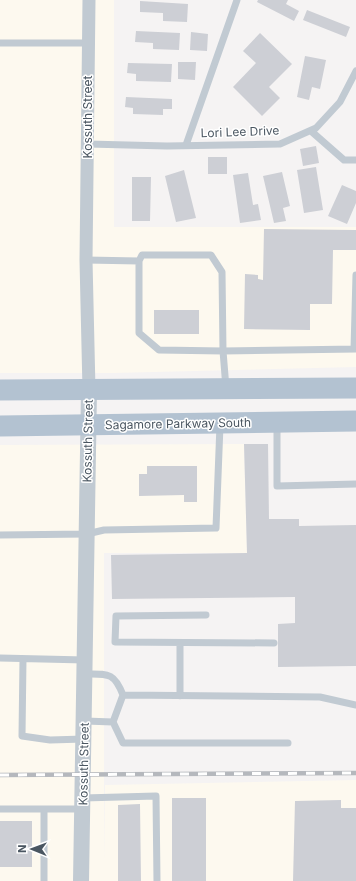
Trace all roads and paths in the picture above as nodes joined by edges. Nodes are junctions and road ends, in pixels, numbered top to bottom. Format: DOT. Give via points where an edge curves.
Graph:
graph roads {
  1 [pos="89,0"];
  2 [pos="237,0"];
  3 [pos="0,43"];
  4 [pos="88,43"];
  5 [pos="356,71"];
  6 [pos="349,85"];
  7 [pos="356,90"];
  8 [pos="311,131"];
  9 [pos="88,144"];
  10 [pos="186,145"];
  11 [pos="356,160"];
  12 [pos="86,260"];
  13 [pos="139,261"];
  14 [pos="356,275"];
  15 [pos="355,349"];
  16 [pos="223,351"];
  17 [pos="356,388"];
  18 [pos="226,389"];
  19 [pos="0,390"];
  20 [pos="88,390"];
  21 [pos="356,421"];
  22 [pos="276,422"];
  23 [pos="220,423"];
  24 [pos="0,426"];
  25 [pos="88,426"];
  26 [pos="356,484"];
  27 [pos="87,534"];
  28 [pos="0,535"];
  29 [pos="206,615"];
  30 [pos="180,643"];
  31 [pos="274,643"];
  32 [pos="0,658"];
  33 [pos="23,659"];
  34 [pos="85,667"];
  35 [pos="123,695"];
  36 [pos="180,696"];
  37 [pos="356,706"];
  38 [pos="84,721"];
  39 [pos="112,722"];
  40 [pos="84,739"];
  41 [pos="288,743"];
  42 [pos="83,804"];
  43 [pos="0,809"];
  44 [pos="44,809"];
  45 [pos="44,881"];
  46 [pos="81,881"];
  47 [pos="157,881"];
  1 -- 4 [label="street, Kossuth Street"];
  2 -- 10 [label="lane, Lori Lee Drive"];
  3 -- 4 [label="lane"];
  4 -- 9 [label="street, Kossuth Street"];
  5 -- 6 [label="lane, Lori Lee Drive"];
  6 -- 7 [label="lane"];
  6 -- 8 [label="lane, Lori Lee Drive" via="340,102"];
  8 -- 10 [label="lane, Lori Lee Drive" via="280,144"];
  8 -- 11 [label="lane" via="344,160"];
  9 -- 10 [label="lane, Lori Lee Drive"];
  9 -- 12 [label="street, Kossuth Street"];
  12 -- 13 [label="lane"];
  12 -- 20 [label="street, Kossuth Street"];
  13 -- 16 [label="lane" via="139,333 159,350"];
  13 -- 16 [label="lane" via="142,255 211,255 222,272"];
  14 -- 15 [label="lane"];
  15 -- 16 [label="lane"];
  16 -- 18 [label="lane"];
  17 -- 18 [label="main road"];
  18 -- 20 [label="main road"];
  19 -- 20 [label="main road"];
  20 -- 25 [label="street, Kossuth Street"];
  21 -- 22 [label="main road, Sagamore Parkway South"];
  22 -- 23 [label="main road, Sagamore Parkway South"];
  22 -- 26 [label="lane" via="277,486"];
  23 -- 25 [label="main road, Sagamore Parkway South"];
  23 -- 27 [label="lane" via="216,528 104,530"];
  24 -- 25 [label="main road, Sagamore Parkway South"];
  25 -- 27 [label="street, Kossuth Street"];
  27 -- 28 [label="lane"];
  27 -- 34 [label="street, Kossuth Street"];
  29 -- 30 [label="lane" via="116,616 116,642"];
  30 -- 31 [label="lane"];
  30 -- 36 [label="lane"];
  32 -- 33 [label="lane"];
  33 -- 34 [label="lane"];
  33 -- 40 [label="lane" via="22,736 50,740"];
  34 -- 35 [label="lane" via="110,675 118,682"];
  34 -- 38 [label="street, Kossuth Street"];
  35 -- 36 [label="lane"];
  35 -- 39 [label="lane"];
  36 -- 37 [label="lane" via="320,697"];
  38 -- 39 [label="lane"];
  38 -- 40 [label="street, Kossuth Street"];
  39 -- 41 [label="lane" via="123,743"];
  40 -- 42 [label="street, Kossuth Street"];
  42 -- 44 [label="lane"];
  42 -- 46 [label="street, Kossuth Street"];
  42 -- 47 [label="lane" via="156,796"];
  43 -- 44 [label="lane"];
  44 -- 45 [label="lane"];
}
